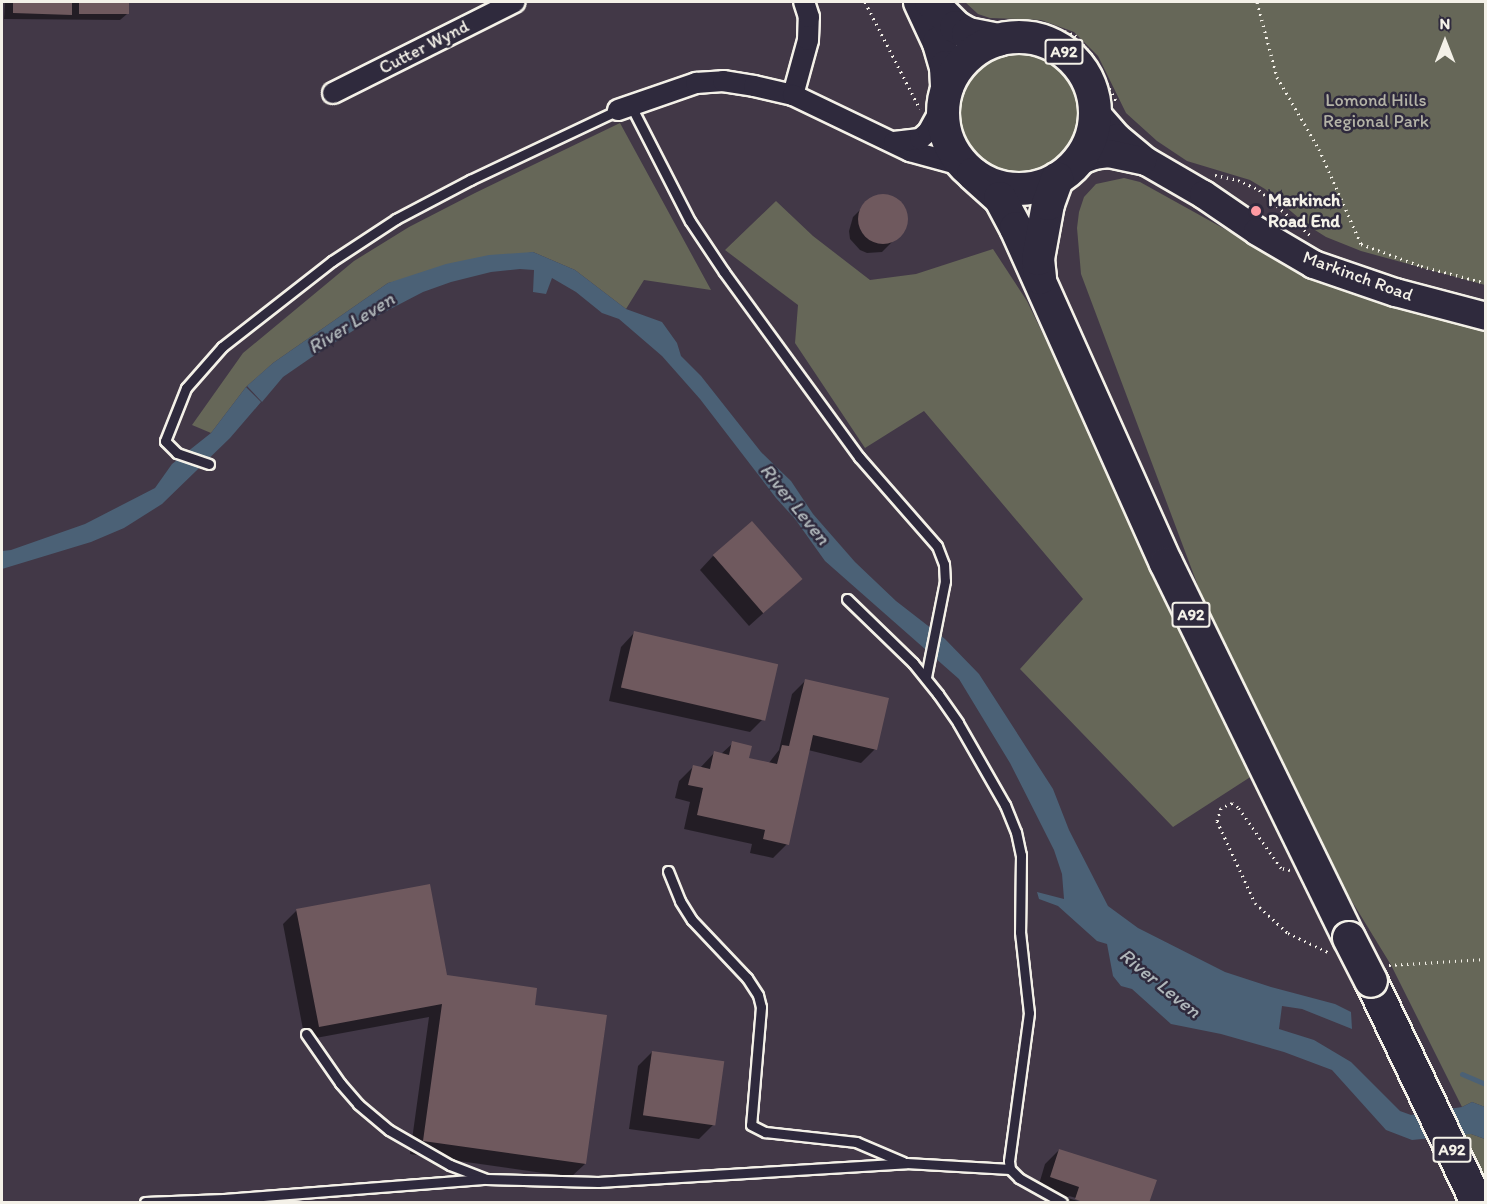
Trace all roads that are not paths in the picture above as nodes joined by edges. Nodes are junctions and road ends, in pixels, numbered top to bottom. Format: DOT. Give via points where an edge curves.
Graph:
graph roads {
  1 [pos="514,2"];
  2 [pos="804,2"];
  3 [pos="920,2"];
  4 [pos="931,2"];
  5 [pos="1002,31"];
  6 [pos="333,93"];
  7 [pos="793,95"];
  8 [pos="937,103"];
  9 [pos="624,107"];
  10 [pos="1107,111"];
  11 [pos="891,143"];
  12 [pos="1146,161"];
  13 [pos="968,170"];
  14 [pos="1067,170"];
  15 [pos="1041,289"];
  16 [pos="1485,316"];
  17 [pos="209,464"];
  18 [pos="847,599"];
  19 [pos="926,677"];
  20 [pos="668,871"];
  21 [pos="306,1034"];
  22 [pos="906,1162"];
  23 [pos="1010,1169"];
  24 [pos="486,1179"];
  25 [pos="1476,1200"];
  26 [pos="145,1203"];
  27 [pos="1062,1203"];
  1 -- 6 [label="street, Cutter Wynd"];
  2 -- 7 [label="street" via="808,40"];
  3 -- 8 [label="highway, A92" via="946,67"];
  4 -- 5 [label="highway, A92" via="968,34"];
  5 -- 8 [label="highway, A92" via="967,57"];
  5 -- 10 [label="highway, A92" via="1044,41 1064,52 1081,69"];
  7 -- 9 [label="street" via="744,84 696,82"];
  7 -- 11 [label="street"];
  8 -- 11 [label="street" via="928,132 920,139"];
  8 -- 13 [label="highway, A92" via="948,143"];
  9 -- 17 [label="lane" via="396,219 309,278 222,347 186,388 165,441 177,453"];
  9 -- 19 [label="lane" via="724,272 859,457 936,546 945,564 945,581"];
  10 -- 12 [label="main road, Markinch Road" via="1117,137"];
  10 -- 14 [label="highway, A92" via="1088,147"];
  11 -- 13 [label="street"];
  12 -- 14 [label="main road, Markinch Road" via="1108,153 1094,155"];
  12 -- 16 [label="main road, Markinch Road" via="1313,264 1395,292"];
  13 -- 14 [label="highway" via="992,185 1014,189 1036,188"];
  13 -- 15 [label="highway, A92" via="1000,198"];
  14 -- 15 [label="highway, A92" via="1048,204 1038,259"];
  15 -- 25 [label="highway, A92, bridge" via="1166,563 1349,938 1381,973 1430,1103"];
  18 -- 19 [label="lane"];
  19 -- 23 [label="lane" via="958,723 1005,805 1021,855 1020,932 1029,1013 1009,1148"];
  20 -- 22 [label="lane" via="692,920 758,995 761,1006 751,1125 765,1132 856,1142"];
  21 -- 24 [label="lane" via="358,1104 389,1130"];
  22 -- 23 [label="lane"];
  22 -- 24 [label="lane" via="598,1182"];
  23 -- 27 [label="lane"];
  24 -- 26 [label="lane"];
}
